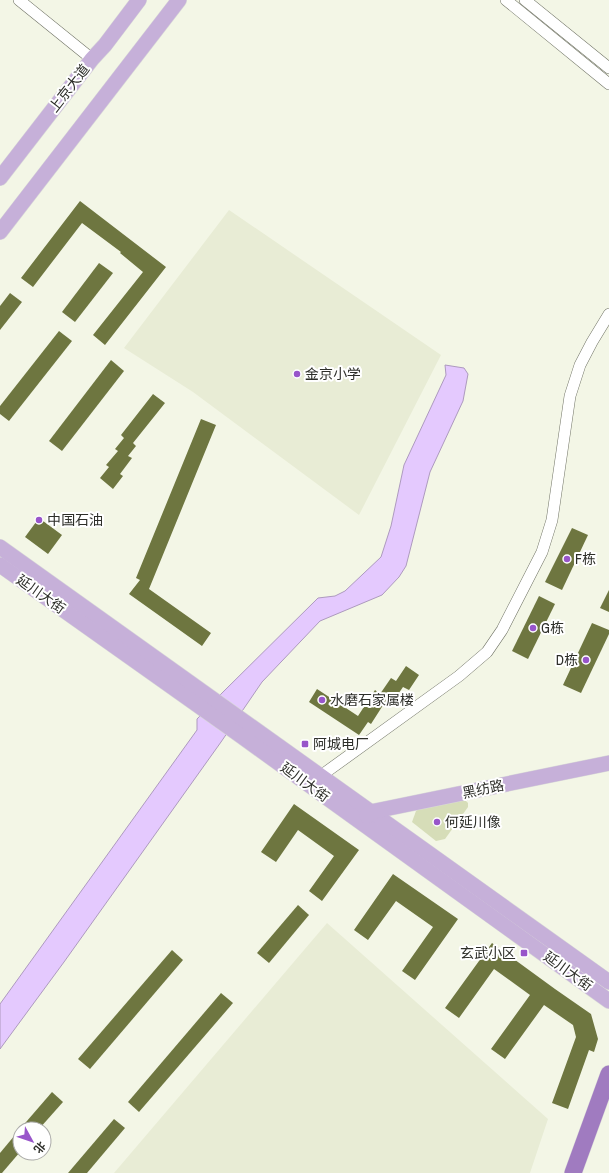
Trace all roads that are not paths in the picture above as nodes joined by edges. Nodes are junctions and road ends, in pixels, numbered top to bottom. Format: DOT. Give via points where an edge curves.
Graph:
graph roads {
  1 [pos="19,0"];
  2 [pos="139,0"];
  3 [pos="179,0"];
  4 [pos="506,0"];
  5 [pos="525,0"];
  6 [pos="92,59"];
  7 [pos="609,68"];
  8 [pos="609,84"];
  9 [pos="0,178"];
  10 [pos="0,232"];
  11 [pos="609,314"];
  12 [pos="0,547"];
  13 [pos="0,565"];
  14 [pos="205,701"];
  15 [pos="609,763"];
  16 [pos="314,780"];
  17 [pos="366,818"];
  18 [pos="609,982"];
  19 [pos="609,1001"];
  20 [pos="609,1074"];
  21 [pos="609,1098"];
  22 [pos="573,1173"];
  23 [pos="582,1173"];
  1 -- 6 [label="street"];
  2 -- 6 [label="main road, 上京大道"];
  3 -- 10 [label="main road"];
  4 -- 8 [label="street"];
  5 -- 7 [label="street"];
  6 -- 9 [label="main road, 上京大道"];
  11 -- 16 [label="street" via="580,365 570,396 552,520 542,552 502,630 487,652 460,676"];
  12 -- 14 [label="main road, 延川大街"];
  13 -- 14 [label="main road, 延川大街"];
  14 -- 16 [label="main road, 延川大街" via="255,730"];
  14 -- 16 [label="main road, 延川大街" via="241,736"];
  15 -- 17 [label="main road, 黑纺路"];
  16 -- 17 [label="main road, 延川大街"];
  17 -- 18 [label="main road, 延川大街"];
  17 -- 19 [label="main road, 延川大街"];
  20 -- 22 [label="highway"];
  21 -- 23 [label="highway"];
}
